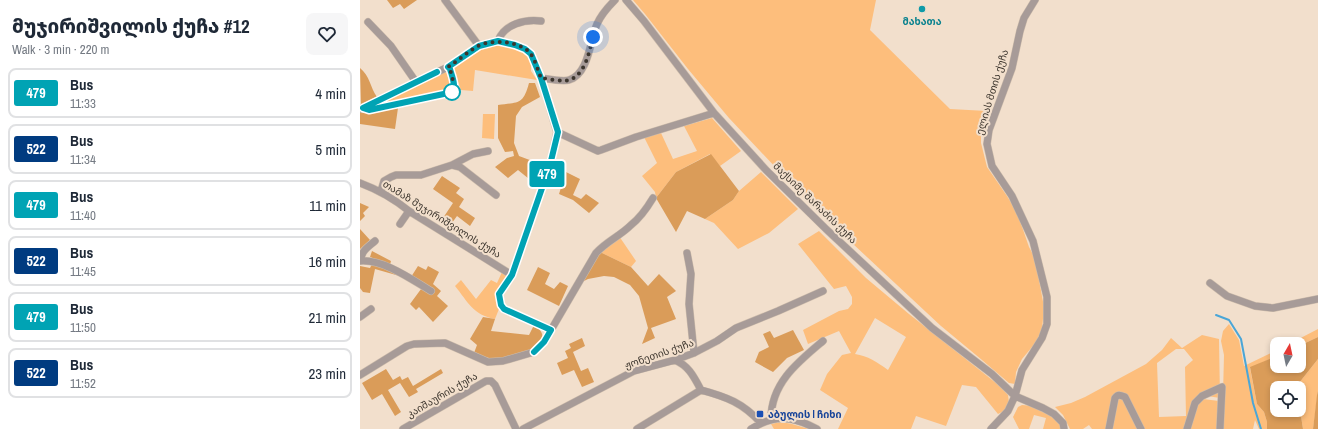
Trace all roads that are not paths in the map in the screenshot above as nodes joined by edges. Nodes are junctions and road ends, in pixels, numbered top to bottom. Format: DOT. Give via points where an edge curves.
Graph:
graph roads {
  1 [pos="445,0"];
  2 [pos="615,0"];
  3 [pos="626,0"];
  4 [pos="1035,0"];
  5 [pos="541,21"];
  6 [pos="368,22"];
  7 [pos="498,41"];
  8 [pos="479,46"];
  9 [pos="448,67"];
  10 [pos="541,78"];
  11 [pos="416,82"];
  12 [pos="361,109"];
  13 [pos="714,113"];
  14 [pos="558,132"];
  15 [pos="488,151"];
  16 [pos="452,165"];
  17 [pos="360,183"];
  18 [pos="381,191"];
  19 [pos="496,195"];
  20 [pos="653,198"];
  21 [pos="409,211"];
  22 [pos="400,224"];
  23 [pos="375,241"];
  24 [pos="687,253"];
  25 [pos="361,260"];
  26 [pos="512,275"];
  27 [pos="1210,283"];
  28 [pos="430,291"];
  29 [pos="823,291"];
  30 [pos="1318,299"];
  31 [pos="371,309"];
  32 [pos="360,317"];
  33 [pos="551,330"];
  34 [pos="823,341"];
  35 [pos="694,354"];
  36 [pos="675,360"];
  37 [pos="360,375"];
  38 [pos="701,390"];
  39 [pos="1015,396"];
  40 [pos="771,419"];
  41 [pos="761,423"];
  42 [pos="403,429"];
  43 [pos="516,429"];
  44 [pos="523,429"];
  45 [pos="637,429"];
  46 [pos="751,429"];
  47 [pos="817,429"];
  48 [pos="991,429"];
  49 [pos="1064,429"];
  50 [pos="1109,429"];
  51 [pos="1141,429"];
  52 [pos="1187,429"];
  53 [pos="1220,429"];
  1 -- 8 [label="street"];
  2 -- 10 [label="street" via="596,25 587,60 579,74 569,80"];
  3 -- 13 [label="street, მაქსიმე შარაძის ქუჩა"];
  4 -- 39 [label="street, ელიას მთის ქუჩა" via="1024,18 1012,68 989,130 987,144 992,166 1012,196 1033,241 1046,297 1046,330 1022,370"];
  5 -- 7 [label="street" via="530,20 511,26 504,30"];
  6 -- 11 [label="street" via="391,46"];
  7 -- 8 [label="street"];
  7 -- 10 [label="street" via="515,45 531,54"];
  8 -- 9 [label="street"];
  9 -- 11 [label="street"];
  9 -- 12 [label="street" via="455,88 453,92 369,110"];
  10 -- 14 [label="street"];
  11 -- 12 [label="street"];
  13 -- 14 [label="street" via="598,151"];
  13 -- 39 [label="street, მაქსიმე შარაძის ქუჩა" via="766,170 826,229 932,328 992,374"];
  14 -- 26 [label="street" via="550,165"];
  15 -- 16 [label="street" via="473,154"];
  16 -- 18 [label="street" via="421,174 396,175 384,181"];
  16 -- 19 [label="street" via="460,167"];
  17 -- 18 [label="street, თამაზ მუჯირიშვილის ქუჩა"];
  18 -- 21 [label="street, თამაზ მუჯირიშვილის ქუჩა"];
  20 -- 33 [label="street" via="632,225 596,253"];
  21 -- 22 [label="street"];
  21 -- 26 [label="street, თამაზ მუჯირიშვილის ქუჩა"];
  23 -- 25 [label="street" via="364,250"];
  24 -- 35 [label="street" via="691,274 689,304"];
  25 -- 28 [label="street" via="399,272"];
  26 -- 33 [label="street" via="499,294 501,305 504,309"];
  27 -- 30 [label="street" via="1227,296 1255,306 1273,308"];
  29 -- 35 [label="street, ჟონეთის ქუჩა" via="736,328"];
  31 -- 32 [label="street"];
  33 -- 37 [label="street" via="534,352 503,361 488,362 445,343 414,344"];
  34 -- 40 [label="street" via="797,363 786,377 772,403"];
  35 -- 36 [label="street, ჟონეთის ქუჩა"];
  36 -- 38 [label="street" via="692,372"];
  36 -- 44 [label="street, ჟონეთის ქუჩა" via="634,370"];
  38 -- 41 [label="street" via="734,400"];
  38 -- 45 [label="street"];
  39 -- 48 [label="street, ელიას მთის ქუჩა" via="1008,411"];
  39 -- 49 [label="street" via="1054,414 1063,423"];
  40 -- 41 [label="street"];
  40 -- 47 [label="street" via="792,419 805,422"];
  41 -- 46 [label="street"];
  42 -- 43 [label="street, კაიშაურის ქუჩა" via="486,381 491,381 495,385"];
  50 -- 51 [label="street" via="1117,395 1125,397"];
  52 -- 53 [label="street" via="1195,402 1222,387"];
}
